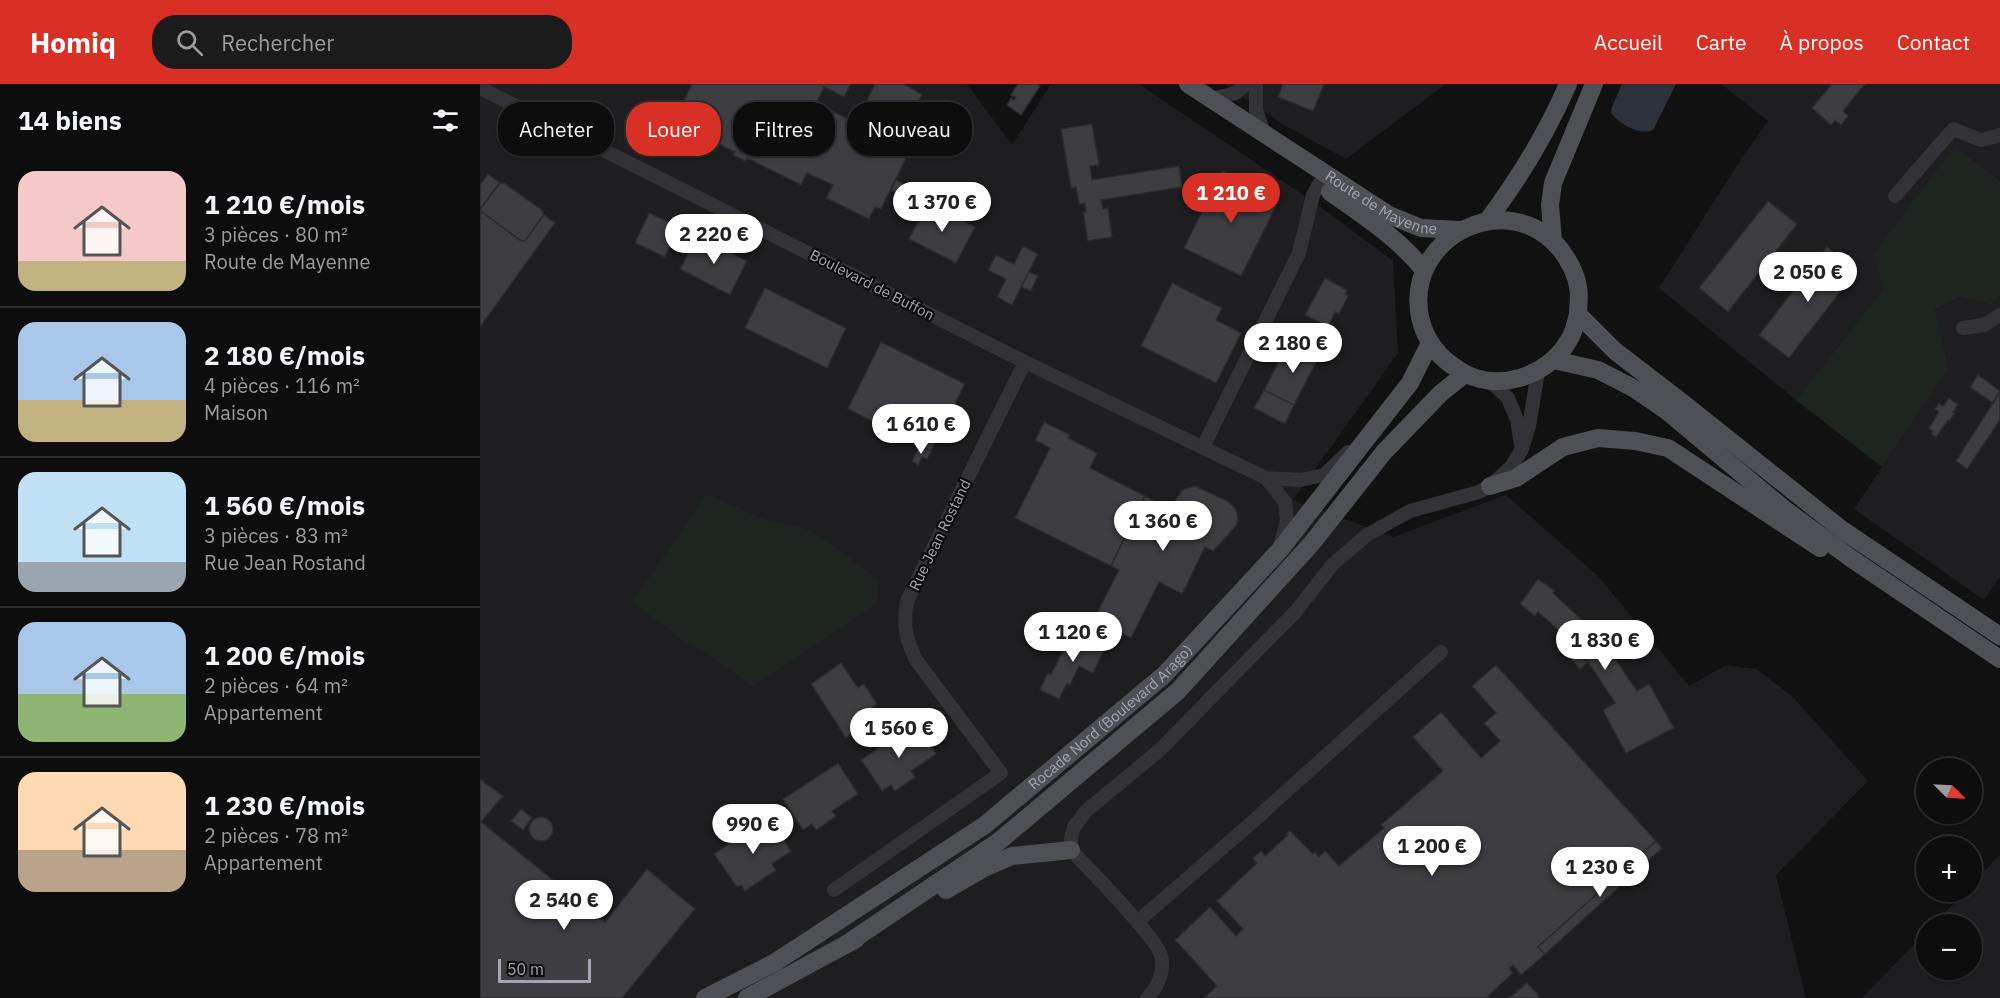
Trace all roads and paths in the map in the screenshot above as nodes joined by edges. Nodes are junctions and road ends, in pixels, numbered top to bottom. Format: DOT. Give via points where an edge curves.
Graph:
graph roads {
  1 [pos="1173,84"];
  2 [pos="1188,84"];
  3 [pos="1246,84"];
  4 [pos="1256,84"];
  5 [pos="1568,84"];
  6 [pos="1594,84"];
  7 [pos="480,88"];
  8 [pos="1211,99"];
  9 [pos="2000,135"];
  10 [pos="1265,136"];
  11 [pos="1319,184"];
  12 [pos="1895,196"];
  13 [pos="1488,220"];
  14 [pos="1460,230"];
  15 [pos="1552,240"];
  16 [pos="1424,270"];
  17 [pos="1578,314"];
  18 [pos="2000,315"];
  19 [pos="1963,328"];
  20 [pos="1430,343"];
  21 [pos="1554,360"];
  22 [pos="1025,362"];
  23 [pos="1538,372"];
  24 [pos="1465,374"];
  25 [pos="1490,381"];
  26 [pos="1382,419"];
  27 [pos="1203,447"];
  28 [pos="1522,449"];
  29 [pos="1266,478"];
  30 [pos="1491,486"];
  31 [pos="1279,550"];
  32 [pos="1852,559"];
  33 [pos="2000,636"];
  34 [pos="1441,652"];
  35 [pos="2000,659"];
  36 [pos="1071,850"];
  37 [pos="834,890"];
  38 [pos="1137,922"];
  39 [pos="845,945"];
  40 [pos="705,998"];
  41 [pos="747,998"];
  42 [pos="1147,998"];
  1 -- 11 [label="main road, Route de Mayenne"];
  2 -- 8 [label="main road, Route de Mayenne"];
  3 -- 8 [label="street" via="1236,93"];
  4 -- 10 [label="street" via="1256,110"];
  5 -- 13 [label="main road" via="1514,185"];
  6 -- 15 [label="main road" via="1552,183"];
  7 -- 22 [label="street, Boulevard de Buffon"];
  8 -- 10 [label="main road, Route de Mayenne"];
  9 -- 12 [label="street" via="1982,140 1953,129"];
  10 -- 14 [label="main road, Route de Mayenne" via="1389,215 1421,228"];
  11 -- 16 [label="main road, Route de Mayenne" via="1410,252"];
  11 -- 27 [label="street" via="1299,253"];
  13 -- 14 [label="main road"];
  13 -- 15 [label="main road" via="1533,227"];
  14 -- 16 [label="main road" via="1438,247"];
  15 -- 17 [label="main road" via="1569,261 1578,287"];
  16 -- 20 [label="main road" via="1418,308"];
  17 -- 21 [label="main road" via="1570,339"];
  17 -- 33 [label="main road" via="1615,351 1841,529"];
  18 -- 19 [label="street" via="1984,325"];
  20 -- 24 [label="main road" via="1445,362"];
  20 -- 26 [label="main road, Rocade Nord (Boulevard Arago)" via="1410,383"];
  21 -- 23 [label="main road"];
  21 -- 32 [label="main road" via="1598,370 1635,389"];
  22 -- 27 [label="street, Boulevard de Buffon"];
  22 -- 37 [label="street, Rue Jean Rostand" via="907,601 904,623 916,660 1001,773"];
  23 -- 25 [label="main road" via="1515,380"];
  23 -- 28 [label="street"];
  24 -- 25 [label="main road"];
  24 -- 39 [label="main road" via="1384,452 1312,543 1178,690 998,842"];
  25 -- 28 [label="street" via="1508,398"];
  26 -- 29 [label="street" via="1324,475 1300,480"];
  26 -- 31 [label="main road, Rocade Nord (Boulevard Arago)"];
  27 -- 29 [label="street, Boulevard de Buffon"];
  28 -- 30 [label="street" via="1511,468"];
  29 -- 31 [label="street" via="1285,502 1287,521"];
  30 -- 32 [label="main road" via="1515,478 1563,447 1598,438 1635,441 1668,448 1830,554"];
  30 -- 36 [label="street" via="1410,511 1367,535 1332,564 1296,611 1161,749 1086,811 1074,827"];
  31 -- 40 [label="main road, Rocade Nord (Boulevard Arago)" via="1164,675 985,825 774,963"];
  32 -- 35 [label="main road"];
  34 -- 38 [label="street"];
  36 -- 38 [label="street"];
  36 -- 39 [label="main road" via="1012,856"];
  38 -- 42 [label="street" via="1161,953 1163,968"];
  39 -- 41 [label="main road"];
}
